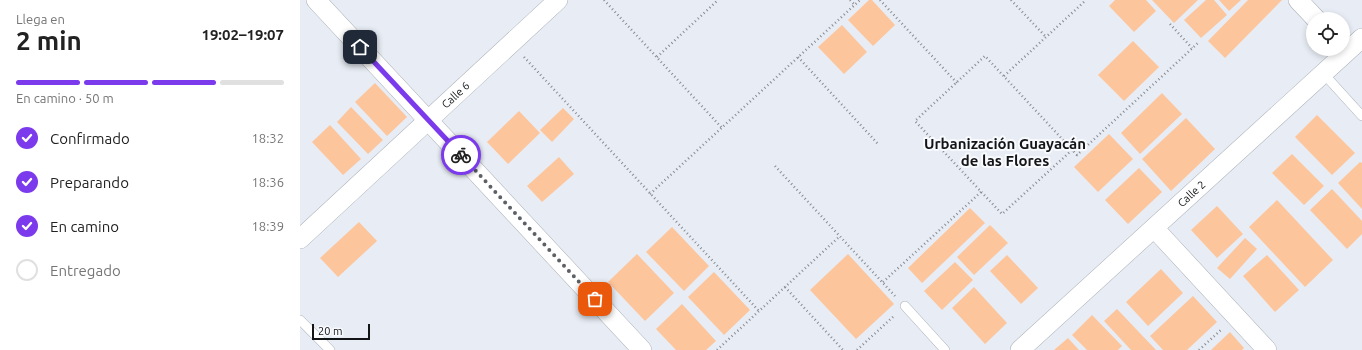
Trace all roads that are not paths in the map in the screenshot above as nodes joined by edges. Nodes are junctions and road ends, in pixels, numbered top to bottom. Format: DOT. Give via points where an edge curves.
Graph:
graph roads {
  1 [pos="316,0"];
  2 [pos="558,0"];
  3 [pos="1298,0"];
  4 [pos="1309,12"];
  5 [pos="1362,38"];
  6 [pos="1350,46"];
  7 [pos="1339,56"];
  8 [pos="1323,73"];
  9 [pos="1362,116"];
  10 [pos="428,120"];
  11 [pos="1154,228"];
  12 [pos="300,239"];
  13 [pos="905,306"];
  14 [pos="300,320"];
  15 [pos="330,350"];
  16 [pos="642,350"];
  17 [pos="945,350"];
  18 [pos="1020,350"];
  19 [pos="1267,350"];
  1 -- 10 [label="street"];
  2 -- 10 [label="street, Calle 6"];
  3 -- 4 [label="street"];
  5 -- 6 [label="street, Calle 2"];
  7 -- 8 [label="street, Calle 2"];
  8 -- 9 [label="lane"];
  8 -- 11 [label="street, Calle 2"];
  10 -- 12 [label="street, Calle 6"];
  10 -- 16 [label="street"];
  11 -- 18 [label="street, Calle 2"];
  11 -- 19 [label="street"];
  13 -- 17 [label="lane"];
  14 -- 15 [label="lane"];
}
